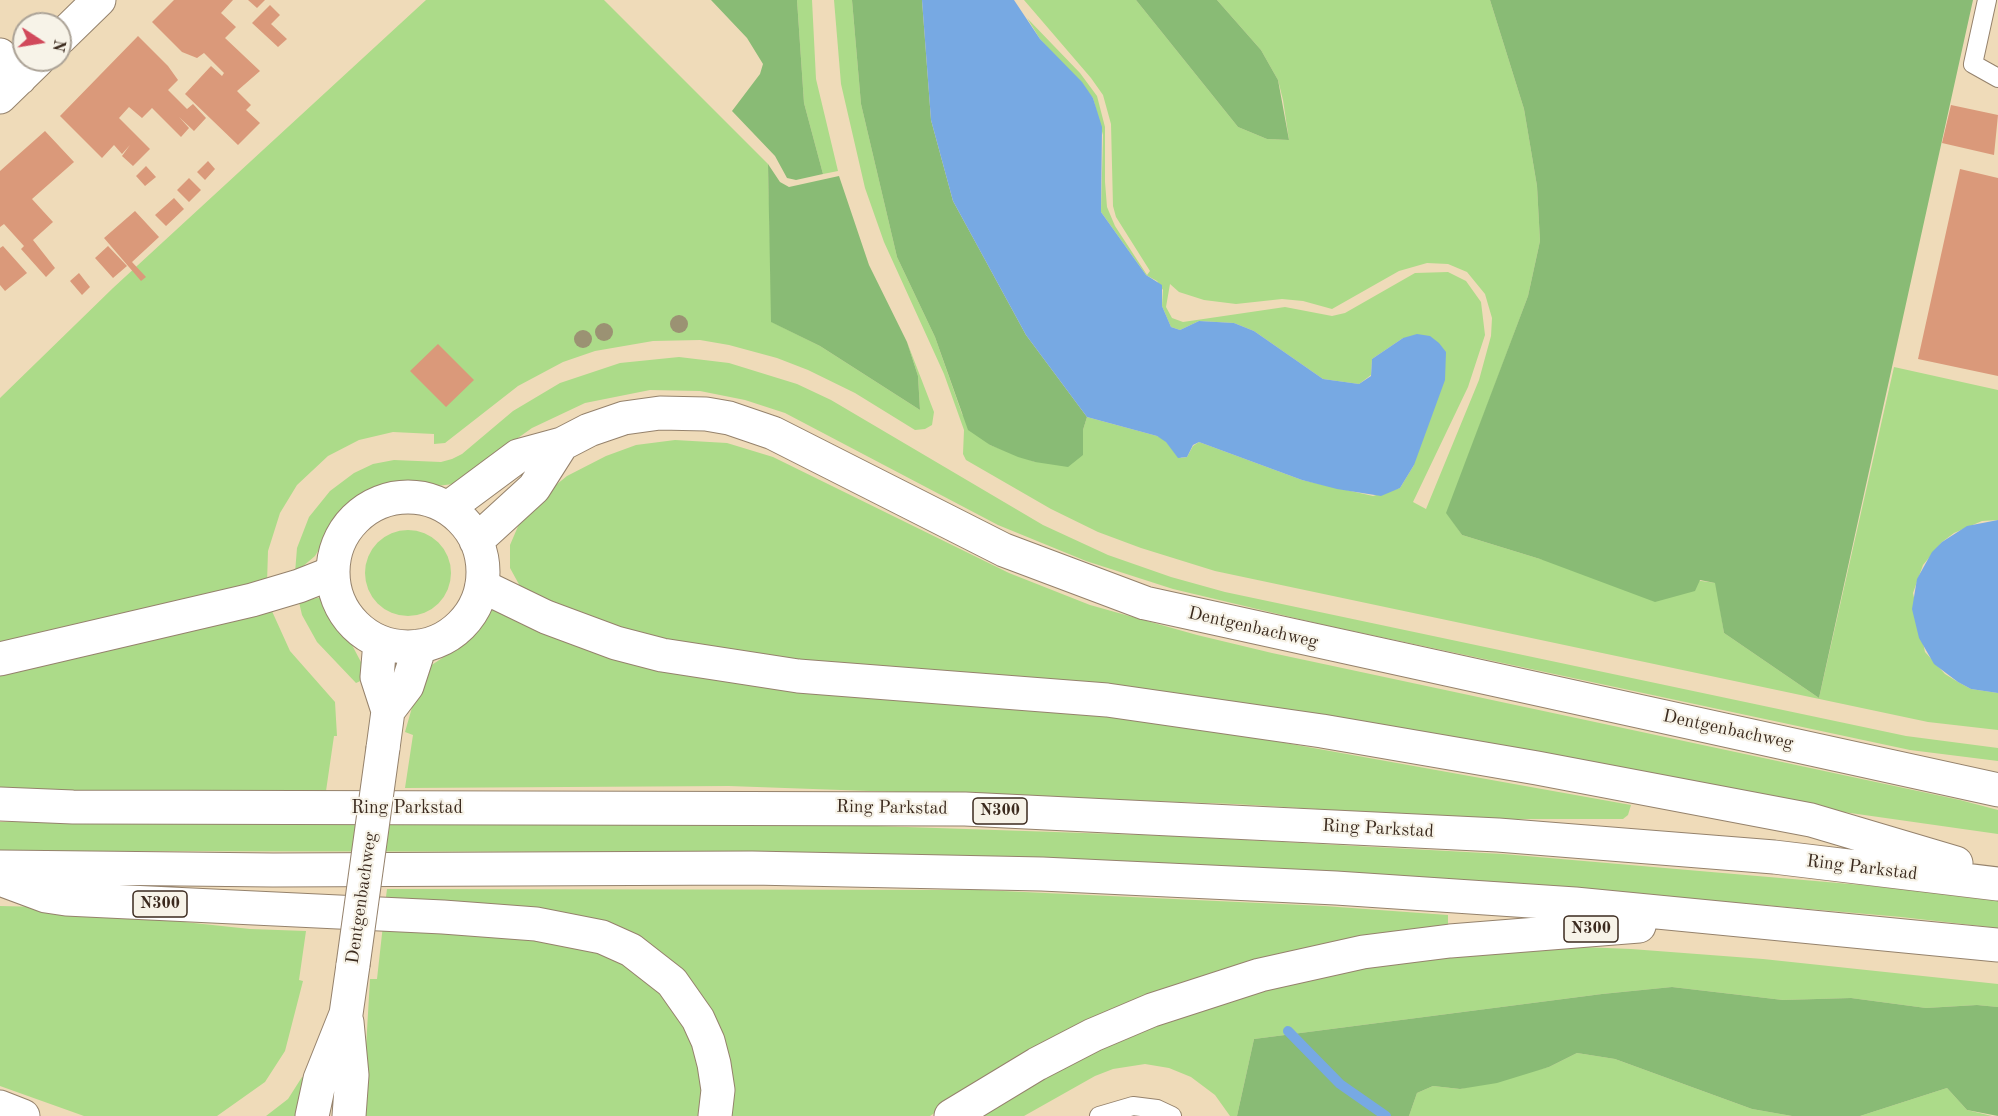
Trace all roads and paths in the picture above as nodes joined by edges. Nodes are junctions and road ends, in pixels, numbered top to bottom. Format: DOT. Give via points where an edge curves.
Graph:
graph roads {
  1 [pos="99,0"];
  2 [pos="1987,0"];
  3 [pos="72,26"];
  4 [pos="1998,78"];
  5 [pos="562,444"];
  6 [pos="448,508"];
  7 [pos="476,540"];
  8 [pos="332,573"];
  9 [pos="482,586"];
  10 [pos="380,642"];
  11 [pos="420,646"];
  12 [pos="0,659"];
  13 [pos="388,711"];
  14 [pos="1990,785"];
  15 [pos="0,804"];
  16 [pos="0,867"];
  17 [pos="1998,875"];
  18 [pos="0,879"];
  19 [pos="1998,884"];
  20 [pos="1731,918"];
  21 [pos="1998,945"];
  22 [pos="346,1014"];
  23 [pos="0,1107"];
  24 [pos="23,1116"];
  25 [pos="312,1116"];
  26 [pos="349,1116"];
  27 [pos="716,1116"];
  28 [pos="951,1116"];
  29 [pos="1100,1116"];
  30 [pos="1172,1116"];
  1 -- 3 [label="main road"];
  2 -- 4 [label="lane" via="1973,64"];
  5 -- 6 [label="main road, Dentgenbachweg" via="518,456"];
  5 -- 7 [label="main road" via="534,488"];
  5 -- 14 [label="main road, Dentgenbachweg" via="624,418 685,412 729,418 773,433 1004,550 1145,603"];
  6 -- 7 [label="main road"];
  6 -- 8 [label="main road" via="427,499 404,496 381,501 361,512 345,529 335,550"];
  7 -- 9 [label="main road" via="481,555"];
  8 -- 10 [label="main road" via="345,615"];
  8 -- 12 [label="main road" via="252,600"];
  9 -- 11 [label="main road" via="467,619 453,632"];
  9 -- 17 [label="main road" via="546,617 662,655 798,676 1096,699 1322,731 1811,820"];
  10 -- 11 [label="main road" via="406,648"];
  10 -- 13 [label="main road, Dentgenbachweg" via="378,677"];
  11 -- 13 [label="main road, Dentgenbachweg" via="407,686"];
  13 -- 22 [label="main road, Dentgenbachweg, bridge"];
  15 -- 19 [label="main road, Ring Parkstad / N300" via="977,810 1498,835 1774,857"];
  16 -- 20 [label="main road, N300" via="752,868 1042,874 1336,888"];
  18 -- 27 [label="main road, N300" via="66,899 443,917 536,924 602,937 631,950 672,982 698,1019 714,1064"];
  20 -- 21 [label="main road, N300"];
  20 -- 28 [label="main road, N300" via="1450,941 1363,952 1260,975 1152,1010 1093,1035"];
  22 -- 25 [label="main road, Dentgenbachweg" via="320,1079"];
  22 -- 26 [label="main road, Dentgenbachweg" via="352,1075"];
  23 -- 24 [label="main road"];
  29 -- 30 [label="lane" via="1133,1106 1157,1109"];
}
